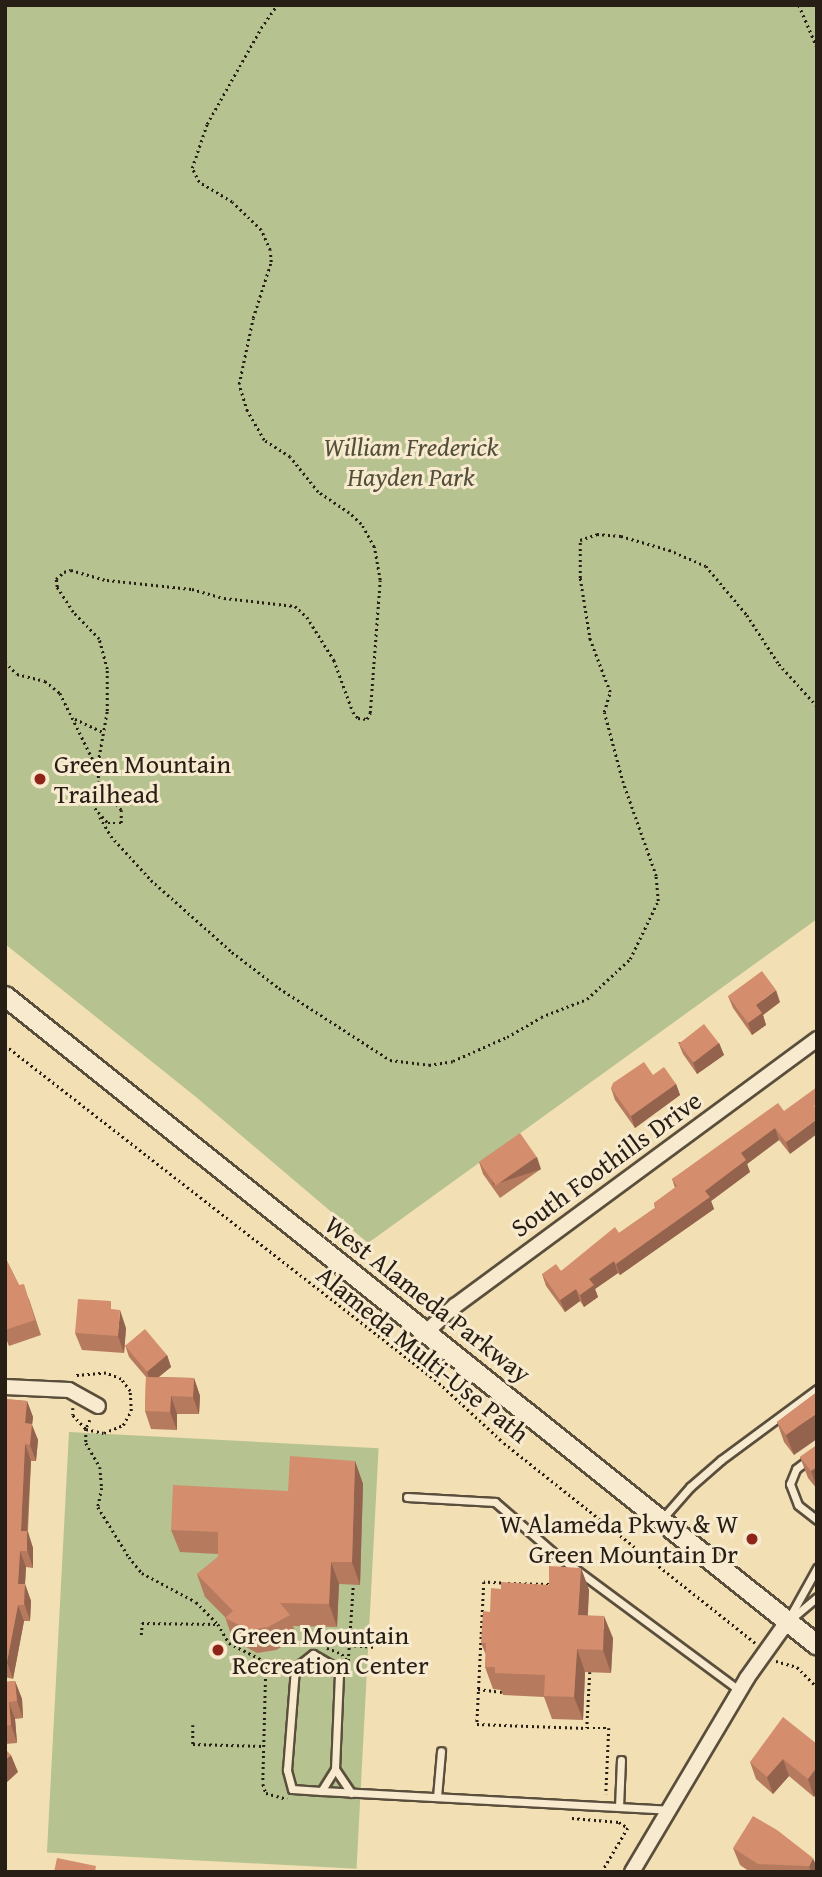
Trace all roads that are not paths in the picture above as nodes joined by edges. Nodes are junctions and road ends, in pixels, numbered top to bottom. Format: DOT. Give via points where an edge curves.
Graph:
graph roads {
  1 [pos="5,996"];
  2 [pos="817,1039"];
  3 [pos="427,1331"];
  4 [pos="5,1387"];
  5 [pos="817,1389"];
  6 [pos="97,1406"];
  7 [pos="817,1453"];
  8 [pos="407,1497"];
  9 [pos="661,1520"];
  10 [pos="817,1520"];
  11 [pos="817,1568"];
  12 [pos="817,1597"];
  13 [pos="788,1622"];
  14 [pos="817,1645"];
  15 [pos="740,1690"];
  16 [pos="441,1751"];
  17 [pos="621,1760"];
  18 [pos="335,1769"];
  19 [pos="321,1791"];
  20 [pos="351,1793"];
  21 [pos="437,1797"];
  22 [pos="619,1808"];
  23 [pos="669,1810"];
  24 [pos="632,1872"];
  1 -- 3 [label="main road, West Alameda Parkway"];
  2 -- 3 [label="street, South Foothills Drive"];
  3 -- 9 [label="main road, West Alameda Parkway"];
  4 -- 6 [label="street" via="68,1390"];
  5 -- 9 [label="lane" via="721,1460"];
  7 -- 10 [label="lane" via="796,1469 790,1483 794,1500"];
  8 -- 15 [label="lane" via="495,1502 555,1554"];
  9 -- 13 [label="main road, West Alameda Parkway"];
  11 -- 13 [label="lane"];
  12 -- 13 [label="lane"];
  13 -- 14 [label="main road, West Alameda Parkway"];
  13 -- 15 [label="street"];
  15 -- 23 [label="street"];
  16 -- 21 [label="lane"];
  17 -- 22 [label="lane"];
  18 -- 19 [label="lane"];
  18 -- 19 [label="lane" via="339,1674 313,1654 295,1668 287,1770 292,1789"];
  18 -- 20 [label="lane"];
  19 -- 20 [label="lane"];
  20 -- 21 [label="lane"];
  21 -- 22 [label="lane"];
  22 -- 23 [label="lane"];
  23 -- 24 [label="street"];
}
